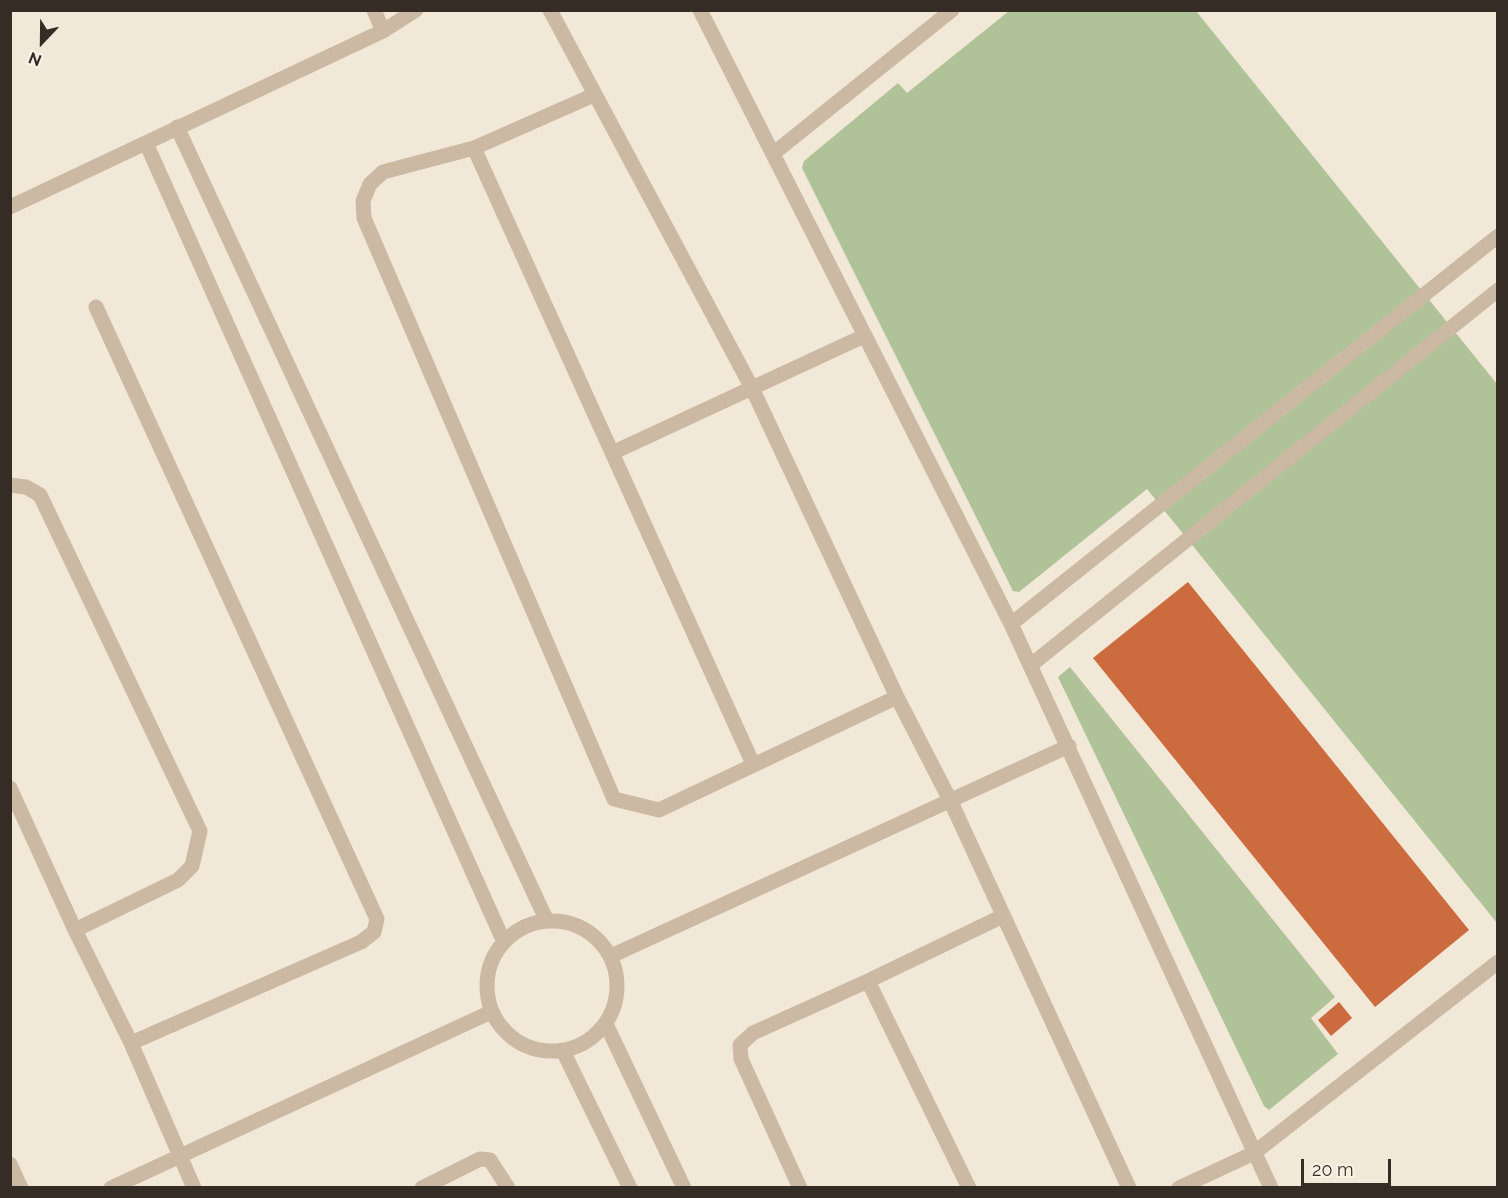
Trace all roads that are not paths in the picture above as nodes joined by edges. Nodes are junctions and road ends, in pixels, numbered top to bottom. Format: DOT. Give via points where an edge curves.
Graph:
graph roads {
  1 [pos="374,10"];
  2 [pos="416,10"];
  3 [pos="550,10"];
  4 [pos="700,10"];
  5 [pos="952,10"];
  6 [pos="383,32"];
  7 [pos="594,95"];
  8 [pos="177,127"];
  9 [pos="146,142"];
  10 [pos="474,148"];
  11 [pos="774,153"];
  12 [pos="10,207"];
  13 [pos="1497,236"];
  14 [pos="1497,290"];
  15 [pos="96,307"];
  16 [pos="864,336"];
  17 [pos="752,388"];
  18 [pos="612,453"];
  19 [pos="10,485"];
  20 [pos="1011,624"];
  21 [pos="1031,665"];
  22 [pos="897,697"];
  23 [pos="1070,746"];
  24 [pos="753,764"];
  25 [pos="10,788"];
  26 [pos="950,801"];
  27 [pos="1003,916"];
  28 [pos="546,919"];
  29 [pos="75,930"];
  30 [pos="503,940"];
  31 [pos="611,956"];
  32 [pos="1497,962"];
  33 [pos="868,981"];
  34 [pos="491,1012"];
  35 [pos="606,1024"];
  36 [pos="131,1043"];
  37 [pos="563,1051"];
  38 [pos="1254,1153"];
  39 [pos="178,1157"];
  40 [pos="10,1164"];
  41 [pos="21,1188"];
  42 [pos="111,1188"];
  43 [pos="194,1188"];
  44 [pos="423,1188"];
  45 [pos="508,1188"];
  46 [pos="630,1188"];
  47 [pos="684,1188"];
  48 [pos="800,1188"];
  49 [pos="969,1188"];
  50 [pos="1129,1188"];
  51 [pos="1179,1188"];
  52 [pos="1271,1188"];
  1 -- 6 [label="street"];
  2 -- 6 [label="street"];
  3 -- 7 [label="street"];
  4 -- 11 [label="street"];
  5 -- 11 [label="street"];
  6 -- 8 [label="street"];
  7 -- 10 [label="street"];
  7 -- 17 [label="street"];
  8 -- 9 [label="street"];
  8 -- 28 [label="street"];
  9 -- 12 [label="street"];
  9 -- 30 [label="street"];
  10 -- 18 [label="street"];
  10 -- 24 [label="street" via="383,172 369,184 363,201 364,218 614,799 659,810"];
  11 -- 16 [label="street"];
  13 -- 20 [label="street"];
  14 -- 21 [label="street"];
  15 -- 36 [label="street" via="377,919 374,932 361,942"];
  16 -- 17 [label="street"];
  16 -- 20 [label="street"];
  17 -- 18 [label="street"];
  17 -- 22 [label="street"];
  18 -- 24 [label="street"];
  19 -- 29 [label="street" via="40,495 200,831 192,866 178,880"];
  20 -- 21 [label="street"];
  21 -- 23 [label="street"];
  22 -- 24 [label="street"];
  22 -- 26 [label="street"];
  23 -- 26 [label="street"];
  23 -- 38 [label="street"];
  25 -- 29 [label="street"];
  26 -- 27 [label="street"];
  26 -- 31 [label="street"];
  27 -- 33 [label="street"];
  27 -- 50 [label="street"];
  28 -- 30 [label="street" via="522,927"];
  28 -- 31 [label="street" via="570,922 594,935"];
  29 -- 36 [label="street"];
  30 -- 34 [label="street" via="490,962 486,987"];
  31 -- 35 [label="street" via="618,991"];
  32 -- 38 [label="street"];
  33 -- 48 [label="street" via="753,1034 740,1045 741,1059"];
  33 -- 49 [label="street"];
  34 -- 37 [label="street" via="503,1030 521,1044"];
  34 -- 39 [label="street"];
  35 -- 37 [label="street" via="587,1042"];
  35 -- 47 [label="street"];
  36 -- 39 [label="street"];
  37 -- 46 [label="street"];
  38 -- 51 [label="street"];
  38 -- 52 [label="street"];
  39 -- 42 [label="street"];
  39 -- 43 [label="street"];
  40 -- 41 [label="street"];
  44 -- 45 [label="street" via="485,1159 495,1166"];
}
